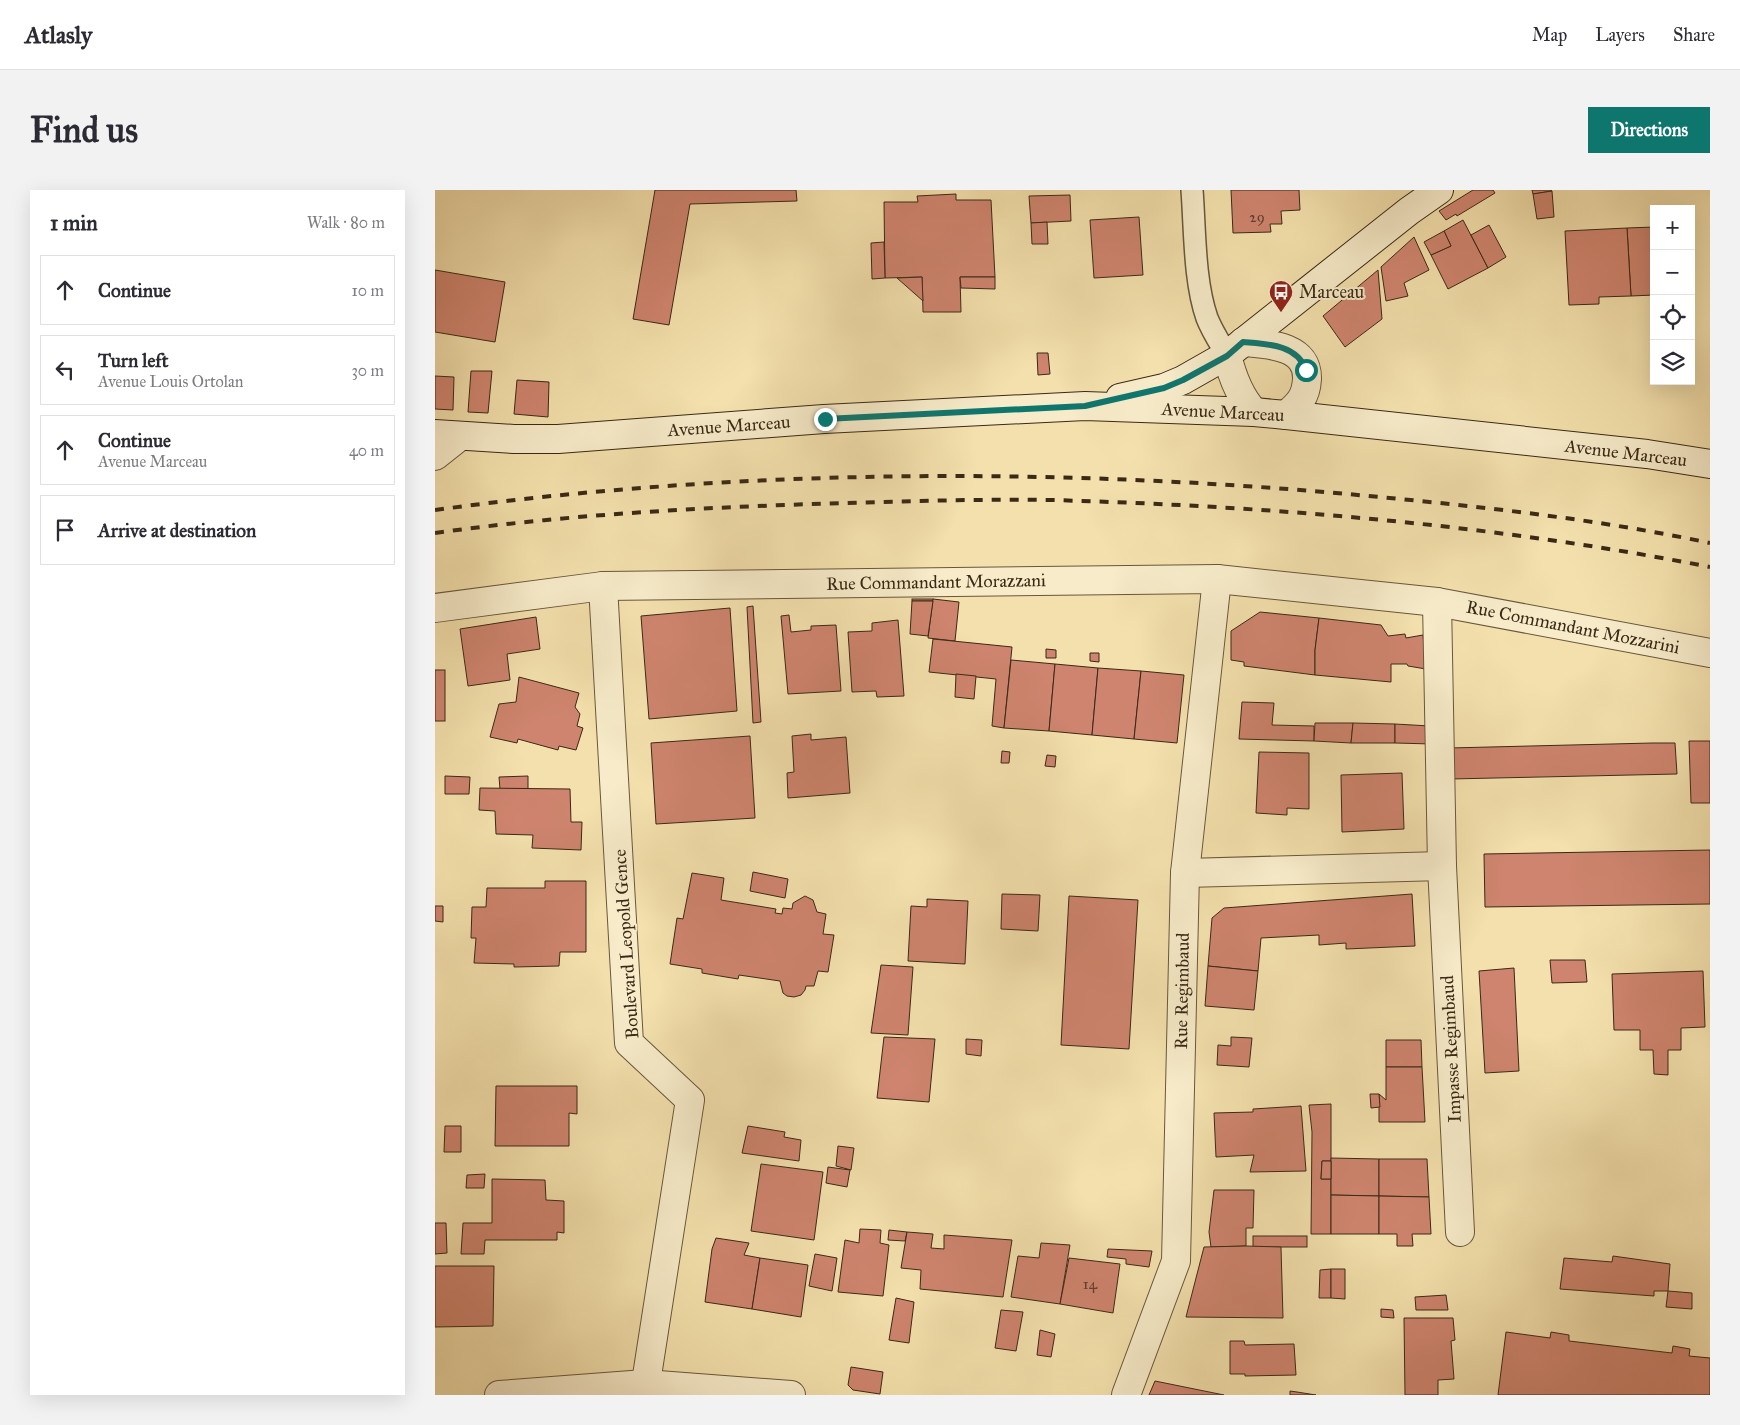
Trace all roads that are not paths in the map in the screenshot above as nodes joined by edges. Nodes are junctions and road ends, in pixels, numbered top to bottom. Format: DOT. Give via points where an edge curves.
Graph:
graph roads {
  1 [pos="1192,190"];
  2 [pos="1439,190"];
  3 [pos="1235,349"];
  4 [pos="1085,406"];
  5 [pos="1254,412"];
  6 [pos="1286,415"];
  7 [pos="447,436"];
  8 [pos="435,456"];
  9 [pos="1710,464"];
  10 [pos="1217,579"];
  11 [pos="603,586"];
  12 [pos="1437,602"];
  13 [pos="435,608"];
  14 [pos="1710,653"];
  15 [pos="1442,866"];
  16 [pos="1185,873"];
  17 [pos="1460,1232"];
  18 [pos="645,1389"];
  19 [pos="499,1395"];
  20 [pos="791,1395"];
  21 [pos="1126,1395"];
  1 -- 3 [label="lane" via="1203,305 1213,332"];
  2 -- 3 [label="street"];
  3 -- 4 [label="street" via="1164,388"];
  3 -- 5 [label="street" via="1233,377"];
  3 -- 6 [label="street" via="1281,347 1292,351 1304,363 1307,376 1305,392 1298,406"];
  4 -- 5 [label="street, Avenue Marceau"];
  4 -- 7 [label="street, Avenue Marceau" via="825,419 558,438"];
  5 -- 6 [label="street, Avenue Marceau"];
  6 -- 9 [label="street, Avenue Marceau" via="1647,454"];
  7 -- 8 [label="street"];
  10 -- 11 [label="street, Rue Commandant Morazzani"];
  10 -- 12 [label="street, Rue Commandant Morazzani"];
  10 -- 16 [label="street, Rue Regimbaud"];
  11 -- 13 [label="street, Rue Commandant Morazzani"];
  11 -- 18 [label="street, Boulevard Leopold Gence" via="629,1043 690,1100"];
  12 -- 14 [label="street, Rue Commandant Mozzarini"];
  12 -- 15 [label="street, Impasse Regimbaud"];
  15 -- 16 [label="street"];
  15 -- 17 [label="street, Impasse Regimbaud"];
  16 -- 21 [label="street, Rue Regimbaud" via="1177,1261"];
  18 -- 19 [label="street"];
  18 -- 20 [label="street"];
}
